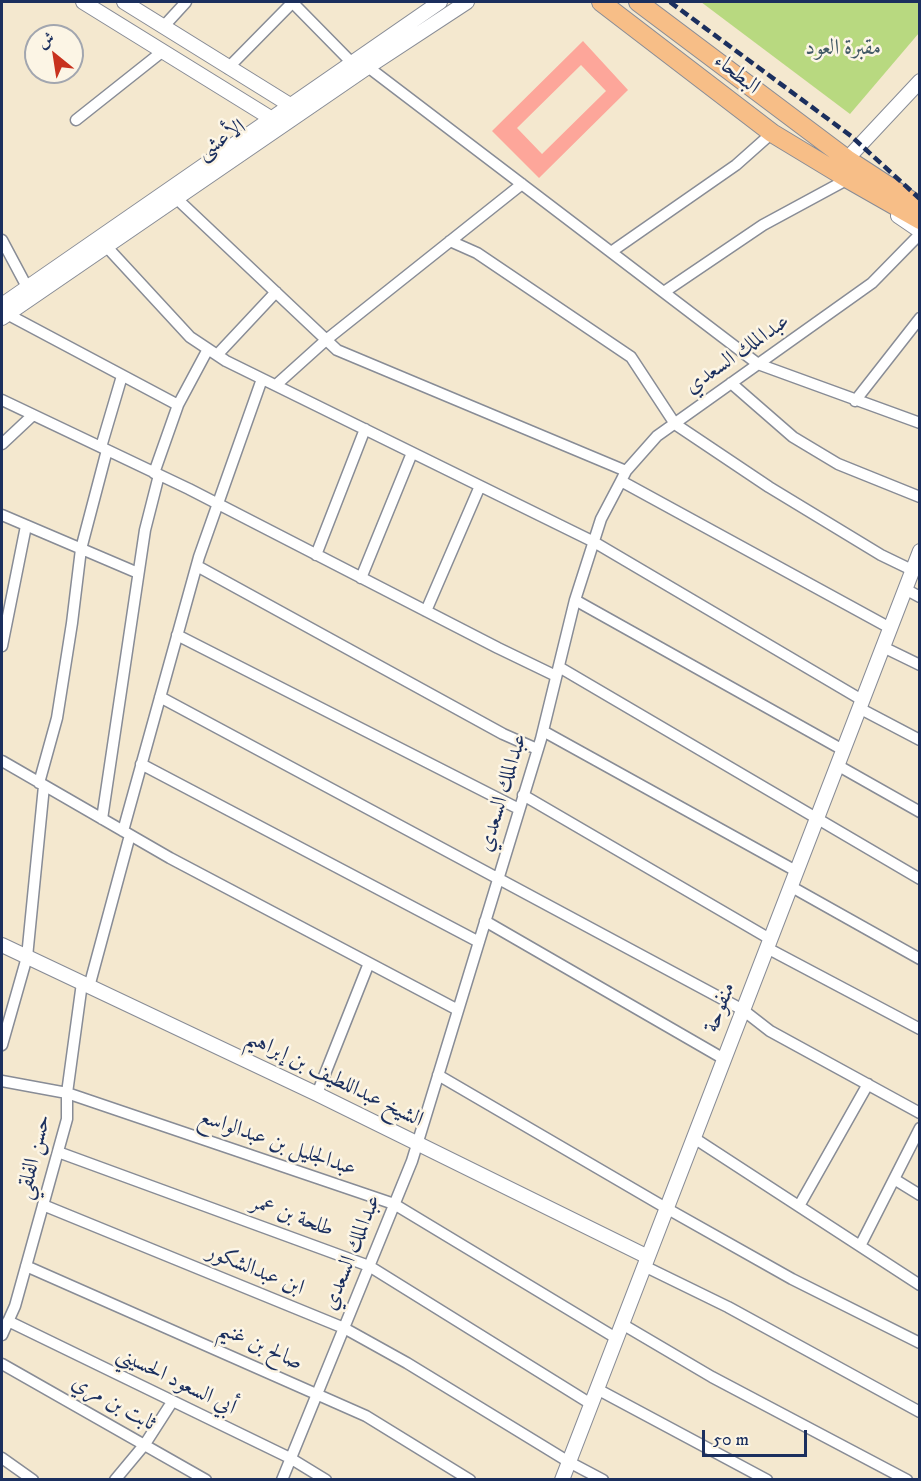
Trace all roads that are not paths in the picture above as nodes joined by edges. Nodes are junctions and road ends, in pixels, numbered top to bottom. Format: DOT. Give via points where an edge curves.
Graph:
graph roads {
  1 [pos="83,2"];
  2 [pos="124,2"];
  3 [pos="186,2"];
  4 [pos="293,2"];
  5 [pos="440,2"];
  6 [pos="467,2"];
  7 [pos="601,2"];
  8 [pos="638,2"];
  9 [pos="164,26"];
  10 [pos="163,51"];
  11 [pos="352,63"];
  12 [pos="368,67"];
  13 [pos="228,68"];
  14 [pos="920,81"];
  15 [pos="297,109"];
  16 [pos="75,120"];
  17 [pos="278,122"];
  18 [pos="772,134"];
  19 [pos="847,159"];
  20 [pos="848,179"];
  21 [pos="522,184"];
  22 [pos="176,198"];
  23 [pos="920,207"];
  24 [pos="920,220"];
  25 [pos="920,233"];
  26 [pos="2,240"];
  27 [pos="450,242"];
  28 [pos="106,246"];
  29 [pos="611,252"];
  30 [pos="27,287"];
  31 [pos="276,292"];
  32 [pos="664,292"];
  33 [pos="3,312"];
  34 [pos="920,318"];
  35 [pos="326,340"];
  36 [pos="212,352"];
  37 [pos="758,364"];
  38 [pos="122,376"];
  39 [pos="262,379"];
  40 [pos="731,383"];
  41 [pos="276,385"];
  42 [pos="2,400"];
  43 [pos="855,401"];
  44 [pos="178,405"];
  45 [pos="33,415"];
  46 [pos="920,423"];
  47 [pos="675,424"];
  48 [pos="365,429"];
  49 [pos="2,444"];
  50 [pos="104,449"];
  51 [pos="412,453"];
  52 [pos="156,474"];
  53 [pos="623,476"];
  54 [pos="480,486"];
  55 [pos="920,497"];
  56 [pos="219,505"];
  57 [pos="2,515"];
  58 [pos="26,526"];
  59 [pos="594,542"];
  60 [pos="81,549"];
  61 [pos="920,551"];
  62 [pos="316,555"];
  63 [pos="196,566"];
  64 [pos="912,570"];
  65 [pos="138,573"];
  66 [pos="361,578"];
  67 [pos="905,589"];
  68 [pos="920,597"];
  69 [pos="575,600"];
  70 [pos="426,611"];
  71 [pos="890,628"];
  72 [pos="177,635"];
  73 [pos="2,646"];
  74 [pos="883,647"];
  75 [pos="920,665"];
  76 [pos="557,672"];
  77 [pos="160,697"];
  78 [pos="861,704"];
  79 [pos="543,731"];
  80 [pos="920,740"];
  81 [pos="537,749"];
  82 [pos="843,750"];
  83 [pos="2,761"];
  84 [pos="141,764"];
  85 [pos="837,765"];
  86 [pos="42,784"];
  87 [pos="524,795"];
  88 [pos="519,809"];
  89 [pos="920,812"];
  90 [pos="102,819"];
  91 [pos="817,819"];
  92 [pos="127,833"];
  93 [pos="796,871"];
  94 [pos="499,877"];
  95 [pos="920,879"];
  96 [pos="790,886"];
  97 [pos="485,921"];
  98 [pos="479,942"];
  99 [pos="768,944"];
  100 [pos="2,945"];
  101 [pos="27,957"];
  102 [pos="920,959"];
  103 [pos="369,963"];
  104 [pos="86,985"];
  105 [pos="458,1010"];
  106 [pos="743,1010"];
  107 [pos="920,1029"];
  108 [pos="2,1045"];
  109 [pos="724,1059"];
  110 [pos="438,1075"];
  111 [pos="2,1082"];
  112 [pos="867,1084"];
  113 [pos="67,1093"];
  114 [pos="317,1094"];
  115 [pos="920,1113"];
  116 [pos="920,1128"];
  117 [pos="694,1138"];
  118 [pos="417,1144"];
  119 [pos="58,1152"];
  120 [pos="894,1179"];
  121 [pos="920,1195"];
  122 [pos="394,1204"];
  123 [pos="43,1205"];
  124 [pos="799,1206"];
  125 [pos="666,1208"];
  126 [pos="860,1246"];
  127 [pos="646,1262"];
  128 [pos="26,1266"];
  129 [pos="369,1266"];
  130 [pos="920,1285"];
  131 [pos="8,1321"];
  132 [pos="622,1324"];
  133 [pos="344,1328"];
  134 [pos="2,1335"];
  135 [pos="616,1338"];
  136 [pos="920,1343"];
  137 [pos="2,1364"];
  138 [pos="597,1389"];
  139 [pos="317,1394"];
  140 [pos="172,1402"];
  141 [pos="591,1404"];
  142 [pos="920,1412"];
  143 [pos="146,1444"];
  144 [pos="2,1458"];
  145 [pos="290,1458"];
  146 [pos="569,1461"];
  147 [pos="33,1479"];
  148 [pos="115,1479"];
  149 [pos="206,1479"];
  150 [pos="282,1479"];
  151 [pos="326,1479"];
  152 [pos="470,1479"];
  153 [pos="562,1479"];
  154 [pos="603,1479"];
  155 [pos="767,1479"];
  156 [pos="907,1479"];
  1 -- 10 [label="street"];
  2 -- 9 [label="street"];
  3 -- 9 [label="street"];
  4 -- 11 [label="street"];
  4 -- 13 [label="street"];
  5 -- 11 [label="street, الأعشى"];
  6 -- 12 [label="street, الأعشى"];
  7 -- 18 [label="main road, البطحاء"];
  8 -- 19 [label="main road, البطحاء"];
  9 -- 13 [label="street"];
  10 -- 16 [label="street"];
  10 -- 17 [label="street"];
  11 -- 15 [label="street, الأعشى"];
  12 -- 15 [label="street, الأعشى"];
  12 -- 21 [label="street"];
  13 -- 15 [label="street"];
  14 -- 19 [label="street"];
  15 -- 17 [label="street, الأعشى"];
  17 -- 22 [label="street, الأعشى"];
  17 -- 30 [label="street, الأعشى"];
  18 -- 20 [label="main road, البطحاء"];
  18 -- 29 [label="street" via="736,165"];
  19 -- 23 [label="main road, البطحاء"];
  20 -- 24 [label="main road, البطحاء"];
  20 -- 25 [label="street, البطحاء"];
  20 -- 32 [label="street" via="763,225"];
  21 -- 27 [label="street"];
  21 -- 29 [label="street"];
  22 -- 28 [label="street, الأعشى"];
  22 -- 31 [label="street"];
  25 -- 37 [label="street, عبدالملك السعدي" via="872,283"];
  26 -- 30 [label="street"];
  27 -- 35 [label="street"];
  27 -- 47 [label="street" via="477,253 631,357"];
  28 -- 33 [label="street, الأعشى"];
  28 -- 36 [label="street" via="190,337"];
  29 -- 32 [label="street"];
  30 -- 33 [label="street, الأعشى"];
  31 -- 35 [label="street"];
  31 -- 36 [label="street"];
  32 -- 37 [label="street"];
  33 -- 38 [label="street"];
  34 -- 43 [label="street"];
  35 -- 41 [label="street"];
  35 -- 53 [label="street" via="337,350"];
  36 -- 39 [label="street"];
  36 -- 44 [label="street"];
  37 -- 40 [label="street, عبدالملك السعدي"];
  37 -- 43 [label="street"];
  38 -- 44 [label="street"];
  38 -- 50 [label="street"];
  39 -- 41 [label="street"];
  39 -- 56 [label="street, حسن الفلقي"];
  40 -- 47 [label="street, عبدالملك السعدي"];
  40 -- 55 [label="street" via="793,437 820,454"];
  41 -- 48 [label="street"];
  42 -- 45 [label="street"];
  43 -- 46 [label="street"];
  44 -- 52 [label="street"];
  45 -- 49 [label="street"];
  45 -- 50 [label="street"];
  47 -- 53 [label="street, عبدالملك السعدي" via="657,436"];
  47 -- 64 [label="street" via="769,487"];
  48 -- 51 [label="street"];
  48 -- 62 [label="street"];
  50 -- 52 [label="street"];
  50 -- 60 [label="street"];
  51 -- 54 [label="street"];
  51 -- 66 [label="street"];
  52 -- 56 [label="street"];
  52 -- 65 [label="street"];
  53 -- 59 [label="street, عبدالملك السعدي"];
  53 -- 71 [label="street"];
  54 -- 59 [label="street"];
  54 -- 70 [label="street"];
  56 -- 62 [label="street"];
  56 -- 63 [label="street, حسن الفلقي"];
  57 -- 58 [label="street"];
  58 -- 60 [label="street"];
  58 -- 73 [label="street"];
  59 -- 69 [label="street, عبدالملك السعدي"];
  59 -- 78 [label="street"];
  60 -- 65 [label="street"];
  60 -- 86 [label="street" via="57,718"];
  61 -- 64 [label="street, منفوحة"];
  62 -- 66 [label="street"];
  63 -- 72 [label="street, حسن الفلقي"];
  63 -- 81 [label="street" via="502,734"];
  64 -- 67 [label="street, منفوحة"];
  65 -- 90 [label="street"];
  66 -- 70 [label="street"];
  67 -- 68 [label="street"];
  67 -- 71 [label="street, منفوحة"];
  69 -- 76 [label="street, عبدالملك السعدي"];
  69 -- 82 [label="street"];
  70 -- 76 [label="street"];
  71 -- 74 [label="street, منفوحة"];
  72 -- 77 [label="street, حسن الفلقي"];
  72 -- 88 [label="street"];
  74 -- 75 [label="street"];
  74 -- 78 [label="street, منفوحة"];
  76 -- 79 [label="street, عبدالملك السعدي"];
  76 -- 91 [label="street"];
  77 -- 84 [label="street, حسن الفلقي"];
  77 -- 94 [label="street"];
  78 -- 80 [label="street"];
  78 -- 82 [label="street, منفوحة"];
  79 -- 81 [label="street, عبدالملك السعدي"];
  79 -- 93 [label="street"];
  81 -- 87 [label="street, عبدالملك السعدي"];
  82 -- 85 [label="street, منفوحة"];
  83 -- 86 [label="street"];
  84 -- 92 [label="street, حسن الفلقي"];
  84 -- 98 [label="street"];
  85 -- 89 [label="street"];
  85 -- 91 [label="street, منفوحة"];
  86 -- 90 [label="street"];
  86 -- 101 [label="street"];
  87 -- 88 [label="street, عبدالملك السعدي"];
  87 -- 99 [label="street"];
  88 -- 94 [label="street, عبدالملك السعدي"];
  90 -- 92 [label="street"];
  91 -- 93 [label="street, منفوحة"];
  91 -- 95 [label="street"];
  92 -- 103 [label="street"];
  92 -- 104 [label="street, حسن الفلقي"];
  93 -- 96 [label="street, منفوحة"];
  94 -- 97 [label="street, عبدالملك السعدي"];
  94 -- 106 [label="street"];
  96 -- 99 [label="street, منفوحة"];
  96 -- 102 [label="street"];
  97 -- 98 [label="street, عبدالملك السعدي"];
  97 -- 109 [label="street"];
  98 -- 105 [label="street, عبدالملك السعدي"];
  99 -- 106 [label="street, منفوحة"];
  99 -- 107 [label="street"];
  100 -- 101 [label="street, الشيخ عبداللطيف بن إبراهيم"];
  101 -- 104 [label="street, الشيخ عبداللطيف بن إبراهيم"];
  101 -- 108 [label="street"];
  103 -- 105 [label="street"];
  103 -- 114 [label="street"];
  104 -- 113 [label="street, حسن الفلقي"];
  104 -- 114 [label="street, الشيخ عبداللطيف بن إبراهيم"];
  105 -- 110 [label="street, عبدالملك السعدي"];
  106 -- 109 [label="street, منفوحة"];
  106 -- 112 [label="street" via="770,1031"];
  109 -- 117 [label="street, منفوحة"];
  110 -- 118 [label="street, عبدالملك السعدي"];
  110 -- 125 [label="street"];
  111 -- 113 [label="street, عبدالجليل بن عبدالواسع"];
  112 -- 115 [label="street"];
  112 -- 124 [label="street"];
  113 -- 119 [label="street, حسن الفلقي" via="67,1119"];
  113 -- 122 [label="street, عبدالجليل بن عبدالواسع"];
  114 -- 118 [label="street, الشيخ عبداللطيف بن إبراهيم"];
  116 -- 120 [label="street"];
  117 -- 124 [label="street"];
  117 -- 125 [label="street, منفوحة"];
  118 -- 122 [label="street, عبدالملك السعدي"];
  118 -- 127 [label="street, الشيخ عبداللطيف بن إبراهيم"];
  119 -- 123 [label="street, حسن الفلقي"];
  119 -- 129 [label="street, طلحة بن عمر"];
  120 -- 121 [label="street"];
  120 -- 126 [label="street"];
  122 -- 129 [label="street, عبدالملك السعدي"];
  122 -- 135 [label="street, عبدالجليل بن عبدالواسع"];
  123 -- 128 [label="street, حسن الفلقي"];
  123 -- 133 [label="street, ابن عبدالشكور"];
  124 -- 126 [label="street"];
  125 -- 127 [label="street, منفوحة"];
  125 -- 136 [label="street" via="792,1279"];
  126 -- 130 [label="street"];
  127 -- 132 [label="street, منفوحة"];
  127 -- 142 [label="street"];
  128 -- 131 [label="street, حسن الفلقي"];
  128 -- 139 [label="street, صالح بن غنيم"];
  129 -- 133 [label="street, عبدالملك السعدي"];
  129 -- 141 [label="street, طلحة بن عمر"];
  131 -- 134 [label="street, حسن الفلقي"];
  131 -- 140 [label="street, أبي السعود الحسيني"];
  132 -- 135 [label="street, منفوحة"];
  132 -- 156 [label="street" via="712,1377"];
  133 -- 139 [label="street, عبدالملك السعدي"];
  133 -- 146 [label="street, ابن عبدالشكور"];
  135 -- 138 [label="street, منفوحة"];
  137 -- 143 [label="street, ثابت بن مري"];
  138 -- 141 [label="street, منفوحة"];
  138 -- 155 [label="street"];
  139 -- 145 [label="street, عبدالملك السعدي"];
  139 -- 152 [label="street, صالح بن غنيم" via="366,1416"];
  140 -- 143 [label="street"];
  140 -- 145 [label="street, أبي السعود الحسيني"];
  141 -- 146 [label="street, منفوحة"];
  143 -- 148 [label="street"];
  143 -- 149 [label="street, ثابت بن مري"];
  144 -- 147 [label="street"];
  145 -- 150 [label="street, عبدالملك السعدي"];
  145 -- 151 [label="street, أبي السعود الحسيني"];
  146 -- 153 [label="street, منفوحة"];
  146 -- 154 [label="street, ابن عبدالشكور"];
}
